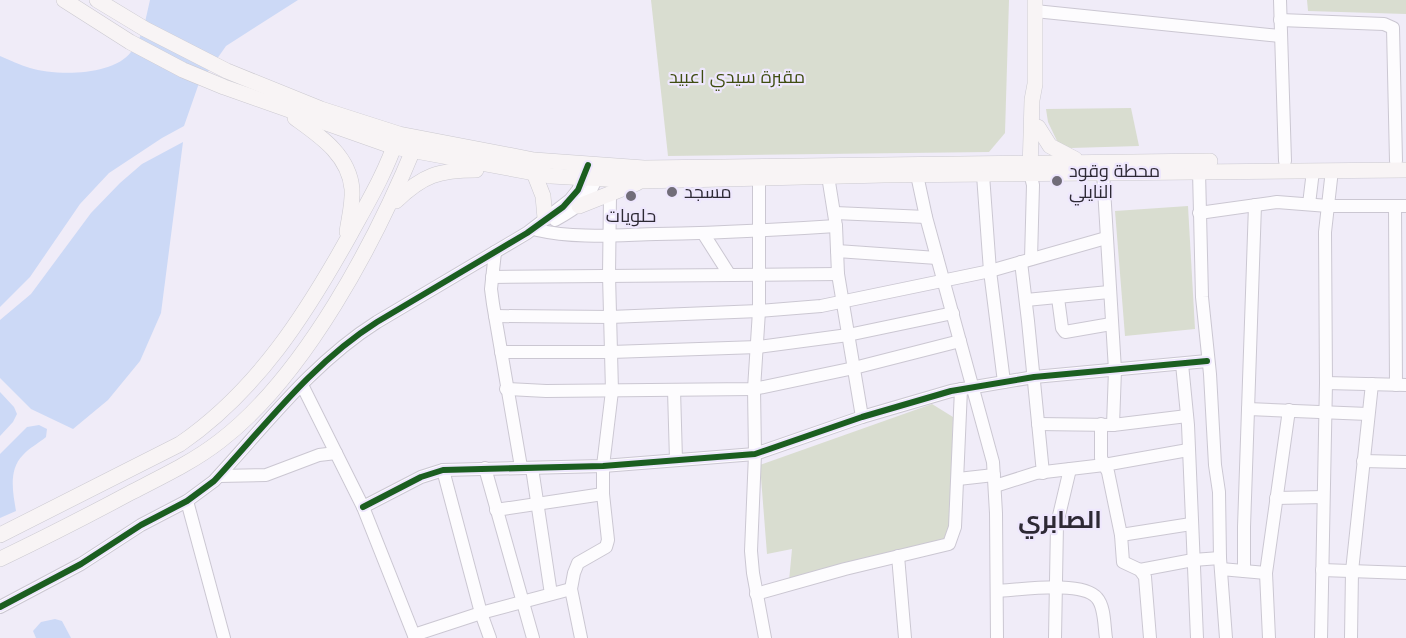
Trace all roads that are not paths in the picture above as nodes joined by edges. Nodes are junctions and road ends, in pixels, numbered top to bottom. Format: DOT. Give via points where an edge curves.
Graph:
graph roads {
  1 [pos="64,0"];
  2 [pos="97,0"];
  3 [pos="1280,0"];
  4 [pos="1035,5"];
  5 [pos="1280,20"];
  6 [pos="1280,36"];
  7 [pos="278,106"];
  8 [pos="1034,127"];
  9 [pos="396,141"];
  10 [pos="416,144"];
  11 [pos="1080,161"];
  12 [pos="1285,161"];
  13 [pos="997,163"];
  14 [pos="1403,164"];
  15 [pos="503,168"];
  16 [pos="1332,170"];
  17 [pos="1034,171"];
  18 [pos="1199,171"];
  19 [pos="1313,171"];
  20 [pos="592,172"];
  21 [pos="1103,172"];
  22 [pos="534,173"];
  23 [pos="917,175"];
  24 [pos="983,175"];
  25 [pos="828,176"];
  26 [pos="759,179"];
  27 [pos="641,181"];
  28 [pos="610,196"];
  29 [pos="1309,204"];
  30 [pos="1255,205"];
  31 [pos="1328,206"];
  32 [pos="1400,206"];
  33 [pos="389,207"];
  34 [pos="579,207"];
  35 [pos="835,213"];
  36 [pos="1199,213"];
  37 [pos="926,217"];
  38 [pos="836,226"];
  39 [pos="536,227"];
  40 [pos="760,232"];
  41 [pos="703,233"];
  42 [pos="609,236"];
  43 [pos="1106,238"];
  44 [pos="345,244"];
  45 [pos="837,251"];
  46 [pos="495,252"];
  47 [pos="938,258"];
  48 [pos="1026,261"];
  49 [pos="990,272"];
  50 [pos="729,274"];
  51 [pos="759,274"];
  52 [pos="838,274"];
  53 [pos="609,275"];
  54 [pos="492,277"];
  55 [pos="944,281"];
  56 [pos="1109,292"];
  57 [pos="1058,298"];
  58 [pos="1026,300"];
  59 [pos="842,303"];
  60 [pos="759,311"];
  61 [pos="953,313"];
  62 [pos="495,316"];
  63 [pos="610,317"];
  64 [pos="1111,324"];
  65 [pos="848,335"];
  66 [pos="960,341"];
  67 [pos="758,347"];
  68 [pos="501,352"];
  69 [pos="611,352"];
  70 [pos="1207,361"];
  71 [pos="1182,364"];
  72 [pos="854,368"];
  73 [pos="1115,370"];
  74 [pos="1034,377"];
  75 [pos="1004,382"];
  76 [pos="1326,383"];
  77 [pos="1372,384"];
  78 [pos="302,385"];
  79 [pos="1401,385"];
  80 [pos="506,389"];
  81 [pos="754,389"];
  82 [pos="967,389"];
  83 [pos="674,390"];
  84 [pos="612,391"];
  85 [pos="1248,409"];
  86 [pos="1289,410"];
  87 [pos="1326,412"];
  88 [pos="1368,414"];
  89 [pos="1187,416"];
  90 [pos="862,417"];
  91 [pos="1038,424"];
  92 [pos="1107,424"];
  93 [pos="1188,450"];
  94 [pos="336,453"];
  95 [pos="755,453"];
  96 [pos="676,460"];
  97 [pos="1363,461"];
  98 [pos="1406,462"];
  99 [pos="1104,465"];
  100 [pos="603,466"];
  101 [pos="527,467"];
  102 [pos="485,468"];
  103 [pos="1070,469"];
  104 [pos="443,470"];
  105 [pos="1043,473"];
  106 [pos="219,476"];
  107 [pos="958,479"];
  108 [pos="995,481"];
  109 [pos="603,494"];
  110 [pos="1323,497"];
  111 [pos="1276,498"];
  112 [pos="187,501"];
  113 [pos="537,503"];
  114 [pos="363,507"];
  115 [pos="496,510"];
  116 [pos="1191,524"];
  117 [pos="0,535"];
  118 [pos="1121,535"];
  119 [pos="898,556"];
  120 [pos="0,559"];
  121 [pos="1193,560"];
  122 [pos="1220,564"];
  123 [pos="1140,570"];
  124 [pos="1322,570"];
  125 [pos="1244,571"];
  126 [pos="1352,571"];
  127 [pos="1266,573"];
  128 [pos="1406,573"];
  129 [pos="1057,588"];
  130 [pos="571,589"];
  131 [pos="997,591"];
  132 [pos="551,594"];
  133 [pos="756,594"];
  134 [pos="523,603"];
  135 [pos="0,607"];
  136 [pos="481,613"];
  137 [pos="415,636"];
  138 [pos="224,638"];
  139 [pos="490,638"];
  140 [pos="533,638"];
  141 [pos="581,638"];
  142 [pos="765,638"];
  143 [pos="906,638"];
  144 [pos="997,638"];
  145 [pos="1055,638"];
  146 [pos="1106,638"];
  147 [pos="1150,638"];
  148 [pos="1197,638"];
  149 [pos="1226,638"];
  150 [pos="1269,638"];
  151 [pos="1321,638"];
  152 [pos="1351,638"];
  1 -- 7 [label="main road" via="183,70"];
  2 -- 9 [label="main road" via="227,71"];
  3 -- 5 [label="street"];
  4 -- 6 [label="street"];
  4 -- 8 [label="main road"];
  5 -- 6 [label="street"];
  5 -- 14 [label="street" via="1384,24 1393,28"];
  6 -- 12 [label="street"];
  7 -- 9 [label="main road"];
  7 -- 44 [label="main road" via="324,138 350,177 352,192"];
  8 -- 11 [label="main road" via="1050,146"];
  8 -- 13 [label="main road" via="1023,144"];
  8 -- 17 [label="main road"];
  9 -- 10 [label="main road"];
  9 -- 44 [label="main road"];
  10 -- 15 [label="main road"];
  10 -- 20 [label="main road"];
  10 -- 33 [label="main road"];
  11 -- 12 [label="main road"];
  11 -- 17 [label="main road"];
  12 -- 14 [label="main road"];
  13 -- 17 [label="main road"];
  13 -- 20 [label="main road"];
  14 -- 16 [label="main road"];
  15 -- 22 [label="main road"];
  15 -- 33 [label="main road" via="434,173 412,185"];
  16 -- 19 [label="main road"];
  16 -- 31 [label="street"];
  17 -- 21 [label="main road"];
  17 -- 24 [label="main road"];
  17 -- 48 [label="street"];
  18 -- 19 [label="main road"];
  18 -- 21 [label="main road"];
  18 -- 36 [label="street"];
  19 -- 29 [label="street"];
  20 -- 22 [label="main road"];
  20 -- 27 [label="main road"];
  20 -- 34 [label="street" via="591,191"];
  20 -- 39 [label="street" via="570,201"];
  21 -- 43 [label="street"];
  22 -- 39 [label="main road" via="543,196"];
  23 -- 24 [label="main road"];
  23 -- 25 [label="main road"];
  23 -- 37 [label="street"];
  24 -- 49 [label="street"];
  25 -- 26 [label="main road"];
  25 -- 35 [label="street"];
  26 -- 27 [label="main road"];
  26 -- 40 [label="street"];
  27 -- 28 [label="main road"];
  28 -- 34 [label="main road"];
  28 -- 42 [label="street"];
  29 -- 30 [label="street"];
  29 -- 31 [label="street"];
  30 -- 36 [label="street"];
  30 -- 85 [label="street"];
  31 -- 32 [label="street"];
  31 -- 76 [label="street" via="1324,232"];
  32 -- 79 [label="street"];
  33 -- 120 [label="main road" via="309,344 253,411 221,441 173,471"];
  34 -- 39 [label="street"];
  35 -- 37 [label="street"];
  35 -- 38 [label="street"];
  36 -- 70 [label="street"];
  37 -- 47 [label="street"];
  38 -- 40 [label="street"];
  38 -- 45 [label="street"];
  39 -- 42 [label="street" via="560,235"];
  39 -- 46 [label="street"];
  40 -- 41 [label="street"];
  40 -- 51 [label="street"];
  41 -- 42 [label="street"];
  41 -- 50 [label="street"];
  42 -- 53 [label="street"];
  43 -- 48 [label="street"];
  43 -- 56 [label="street"];
  44 -- 117 [label="main road" via="279,348 219,415 180,444"];
  45 -- 47 [label="street"];
  45 -- 52 [label="street"];
  46 -- 54 [label="street"];
  46 -- 78 [label="street" via="354,337"];
  47 -- 55 [label="street"];
  48 -- 49 [label="street"];
  48 -- 58 [label="street"];
  49 -- 55 [label="street"];
  49 -- 75 [label="street"];
  50 -- 51 [label="street"];
  50 -- 53 [label="street"];
  51 -- 52 [label="street"];
  51 -- 60 [label="street"];
  52 -- 59 [label="street"];
  53 -- 54 [label="street"];
  53 -- 63 [label="street"];
  54 -- 62 [label="street"];
  55 -- 59 [label="street"];
  55 -- 61 [label="street"];
  56 -- 57 [label="street"];
  56 -- 64 [label="street"];
  57 -- 58 [label="street"];
  57 -- 64 [label="street" via="1065,332"];
  58 -- 74 [label="street"];
  59 -- 60 [label="street"];
  59 -- 65 [label="street"];
  60 -- 63 [label="street"];
  60 -- 67 [label="street"];
  61 -- 65 [label="street"];
  61 -- 66 [label="street"];
  62 -- 63 [label="street"];
  62 -- 68 [label="street"];
  63 -- 69 [label="street"];
  64 -- 73 [label="street"];
  65 -- 67 [label="street"];
  65 -- 72 [label="street"];
  66 -- 72 [label="street"];
  66 -- 82 [label="street"];
  67 -- 69 [label="street"];
  67 -- 81 [label="street"];
  68 -- 69 [label="street"];
  68 -- 80 [label="street"];
  69 -- 84 [label="street"];
  70 -- 71 [label="street"];
  70 -- 122 [label="street" via="1219,492"];
  71 -- 73 [label="street"];
  71 -- 89 [label="street"];
  72 -- 81 [label="street"];
  72 -- 90 [label="street"];
  73 -- 74 [label="street"];
  73 -- 92 [label="street"];
  74 -- 75 [label="street"];
  74 -- 91 [label="street"];
  75 -- 82 [label="street"];
  76 -- 77 [label="street"];
  76 -- 87 [label="street"];
  77 -- 79 [label="street"];
  77 -- 88 [label="street"];
  78 -- 94 [label="street"];
  78 -- 106 [label="street"];
  80 -- 84 [label="street"];
  80 -- 101 [label="street"];
  81 -- 83 [label="street"];
  81 -- 95 [label="street"];
  82 -- 90 [label="street"];
  82 -- 107 [label="street"];
  82 -- 108 [label="street"];
  83 -- 84 [label="street"];
  83 -- 96 [label="street"];
  84 -- 100 [label="street"];
  85 -- 86 [label="street"];
  85 -- 125 [label="street"];
  86 -- 87 [label="street"];
  86 -- 111 [label="street"];
  87 -- 88 [label="street"];
  87 -- 110 [label="street"];
  88 -- 97 [label="street"];
  89 -- 92 [label="street"];
  89 -- 93 [label="street"];
  90 -- 95 [label="street"];
  91 -- 92 [label="street"];
  91 -- 105 [label="street"];
  92 -- 99 [label="street" via="1101,458"];
  93 -- 99 [label="street"];
  93 -- 116 [label="street"];
  94 -- 106 [label="street" via="319,455 267,475"];
  94 -- 114 [label="street"];
  95 -- 96 [label="street"];
  95 -- 133 [label="street" via="751,551"];
  96 -- 100 [label="street"];
  97 -- 98 [label="street"];
  97 -- 126 [label="street"];
  99 -- 103 [label="street"];
  99 -- 118 [label="street"];
  100 -- 101 [label="street"];
  100 -- 109 [label="street"];
  101 -- 102 [label="street"];
  101 -- 113 [label="street"];
  102 -- 104 [label="street"];
  102 -- 115 [label="street"];
  103 -- 105 [label="street"];
  103 -- 129 [label="street" via="1057,524"];
  104 -- 114 [label="street"];
  104 -- 136 [label="street"];
  105 -- 108 [label="street"];
  106 -- 112 [label="street"];
  107 -- 108 [label="street"];
  107 -- 119 [label="street" via="955,527 948,544"];
  108 -- 131 [label="street"];
  109 -- 113 [label="street"];
  109 -- 130 [label="street" via="608,544 578,563"];
  110 -- 111 [label="street"];
  110 -- 124 [label="street"];
  111 -- 127 [label="street"];
  112 -- 135 [label="street"];
  112 -- 138 [label="street"];
  113 -- 115 [label="street"];
  113 -- 132 [label="street"];
  114 -- 137 [label="street"];
  115 -- 134 [label="street"];
  116 -- 118 [label="street"];
  116 -- 121 [label="street"];
  118 -- 123 [label="street" via="1123,562"];
  119 -- 133 [label="street"];
  119 -- 143 [label="street"];
  121 -- 122 [label="street"];
  121 -- 123 [label="street"];
  121 -- 148 [label="street"];
  122 -- 125 [label="street"];
  122 -- 149 [label="street"];
  123 -- 147 [label="street" via="1145,577"];
  124 -- 126 [label="street"];
  124 -- 151 [label="street"];
  125 -- 127 [label="street"];
  126 -- 128 [label="street"];
  126 -- 152 [label="street"];
  127 -- 150 [label="street"];
  129 -- 131 [label="street"];
  129 -- 145 [label="street"];
  129 -- 146 [label="street" via="1095,595 1101,605"];
  130 -- 132 [label="street"];
  130 -- 141 [label="street"];
  131 -- 144 [label="street"];
  132 -- 134 [label="street"];
  133 -- 142 [label="street"];
  134 -- 136 [label="street"];
  134 -- 140 [label="street"];
  136 -- 137 [label="street"];
  136 -- 139 [label="street"];
}
